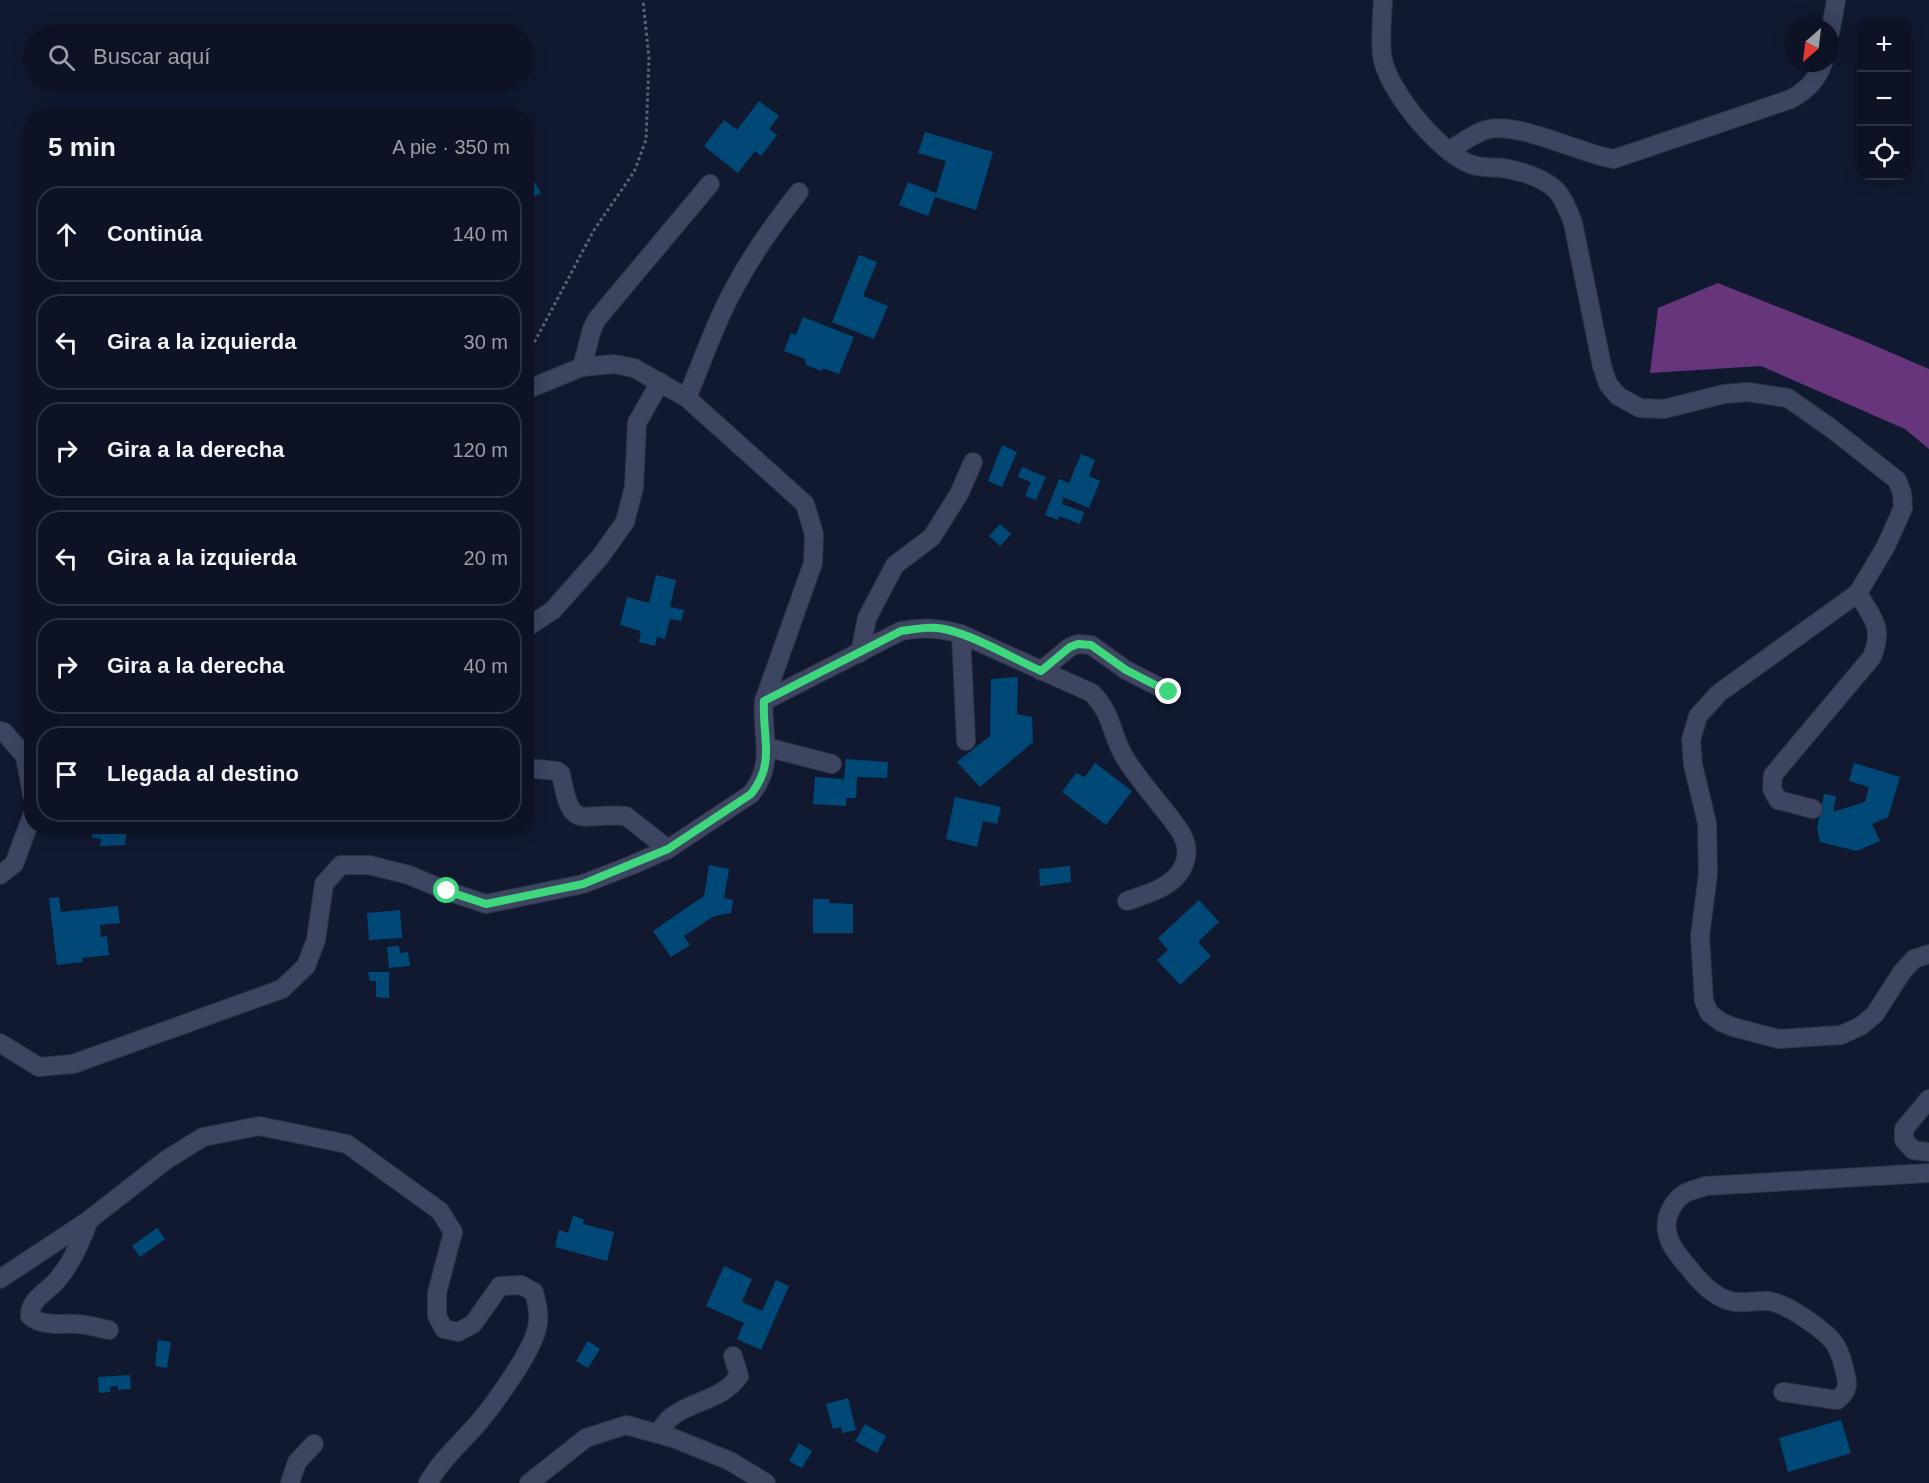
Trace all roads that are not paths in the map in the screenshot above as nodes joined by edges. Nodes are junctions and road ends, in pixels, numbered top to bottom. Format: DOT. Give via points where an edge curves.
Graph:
graph roads {
  1 [pos="1383,0"];
  2 [pos="1836,0"];
  3 [pos="1833,18"];
  4 [pos="1818,72"];
  5 [pos="1449,151"];
  6 [pos="710,184"];
  7 [pos="799,192"];
  8 [pos="582,367"];
  9 [pos="660,382"];
  10 [pos="534,387"];
  11 [pos="687,398"];
  12 [pos="973,462"];
  13 [pos="1858,593"];
  14 [pos="534,623"];
  15 [pos="961,634"];
  16 [pos="860,653"];
  17 [pos="1041,671"];
  18 [pos="1169,692"];
  19 [pos="764,701"];
  20 [pos="0,731"];
  21 [pos="966,741"];
  22 [pos="766,747"];
  23 [pos="24,755"];
  24 [pos="832,764"];
  25 [pos="534,769"];
  26 [pos="1813,808"];
  27 [pos="25,834"];
  28 [pos="668,849"];
  29 [pos="0,875"];
  30 [pos="1127,901"];
  31 [pos="1929,954"];
  32 [pos="0,1044"];
  33 [pos="1929,1099"];
  34 [pos="1929,1152"];
  35 [pos="1929,1173"];
  36 [pos="89,1220"];
  37 [pos="0,1279"];
  38 [pos="109,1330"];
  39 [pos="733,1356"];
  40 [pos="1783,1392"];
  41 [pos="658,1434"];
  42 [pos="314,1444"];
  43 [pos="290,1483"];
  44 [pos="428,1483"];
  45 [pos="529,1483"];
  46 [pos="766,1483"];
  1 -- 5 [label="street" via="1382,56 1388,75 1398,95"];
  2 -- 3 [label="street"];
  4 -- 5 [label="street" via="1803,92 1791,99 1614,159 1546,138 1495,128 1484,130"];
  5 -- 13 [label="street" via="1470,164 1507,168 1550,182 1559,193 1573,223 1602,366 1608,384 1618,396 1640,408 1664,410 1724,394 1748,392 1788,398 1897,480 1903,508"];
  6 -- 8 [label="street" via="597,319"];
  7 -- 11 [label="street" via="760,244 720,316"];
  8 -- 9 [label="street" via="614,364 634,368"];
  8 -- 10 [label="street"];
  9 -- 11 [label="street"];
  9 -- 14 [label="street" via="637,423 634,487 625,522 553,610"];
  11 -- 19 [label="street" via="805,504 814,534 813,563"];
  12 -- 16 [label="street" via="959,494 932,537 895,565 867,618"];
  13 -- 26 [label="street" via="1876,626 1879,640 1872,657 1773,775 1772,789 1778,800"];
  13 -- 31 [label="street" via="1719,693 1698,716 1690,740 1707,823 1708,874 1700,936 1704,1001 1709,1013 1721,1022 1779,1039 1841,1035 1875,1014 1902,972 1914,959"];
  15 -- 16 [label="street" via="921,627 901,631"];
  15 -- 17 [label="street"];
  15 -- 21 [label="street"];
  16 -- 19 [label="street"];
  17 -- 18 [label="street" via="1070,647 1091,645 1126,670"];
  17 -- 30 [label="street" via="1092,693 1102,703 1120,750 1185,839 1183,869 1168,884"];
  19 -- 22 [label="street"];
  20 -- 23 [label="street"];
  22 -- 24 [label="street"];
  22 -- 28 [label="street" via="762,781 751,794"];
  25 -- 28 [label="street" via="561,774 567,804 574,814 584,818 626,816"];
  27 -- 29 [label="street" via="14,864"];
  28 -- 32 [label="street" via="583,884 486,904 410,875 369,865 341,865 324,884 316,940 306,966 282,988 73,1064 39,1067"];
  33 -- 34 [label="street" via="1904,1130 1904,1140 1913,1150"];
  35 -- 40 [label="street" via="1705,1186 1683,1194 1671,1207 1667,1235 1675,1251 1710,1290 1728,1300 1769,1301 1790,1310 1832,1340 1848,1383 1844,1395 1837,1400"];
  36 -- 37 [label="street"];
  36 -- 38 [label="street" via="75,1257 34,1302 30,1316 36,1322"];
  36 -- 44 [label="street" via="166,1160 203,1137 259,1126 346,1144 440,1211 453,1232 437,1293 437,1316 444,1329 458,1332 473,1324 500,1286 521,1285 534,1292 539,1309 537,1329 520,1366 480,1421 435,1469"];
  39 -- 41 [label="street" via="739,1376 733,1385 720,1395 671,1416"];
  41 -- 45 [label="street" via="626,1425 586,1438"];
  41 -- 46 [label="street" via="730,1461"];
  42 -- 43 [label="street" via="297,1462"];
}
